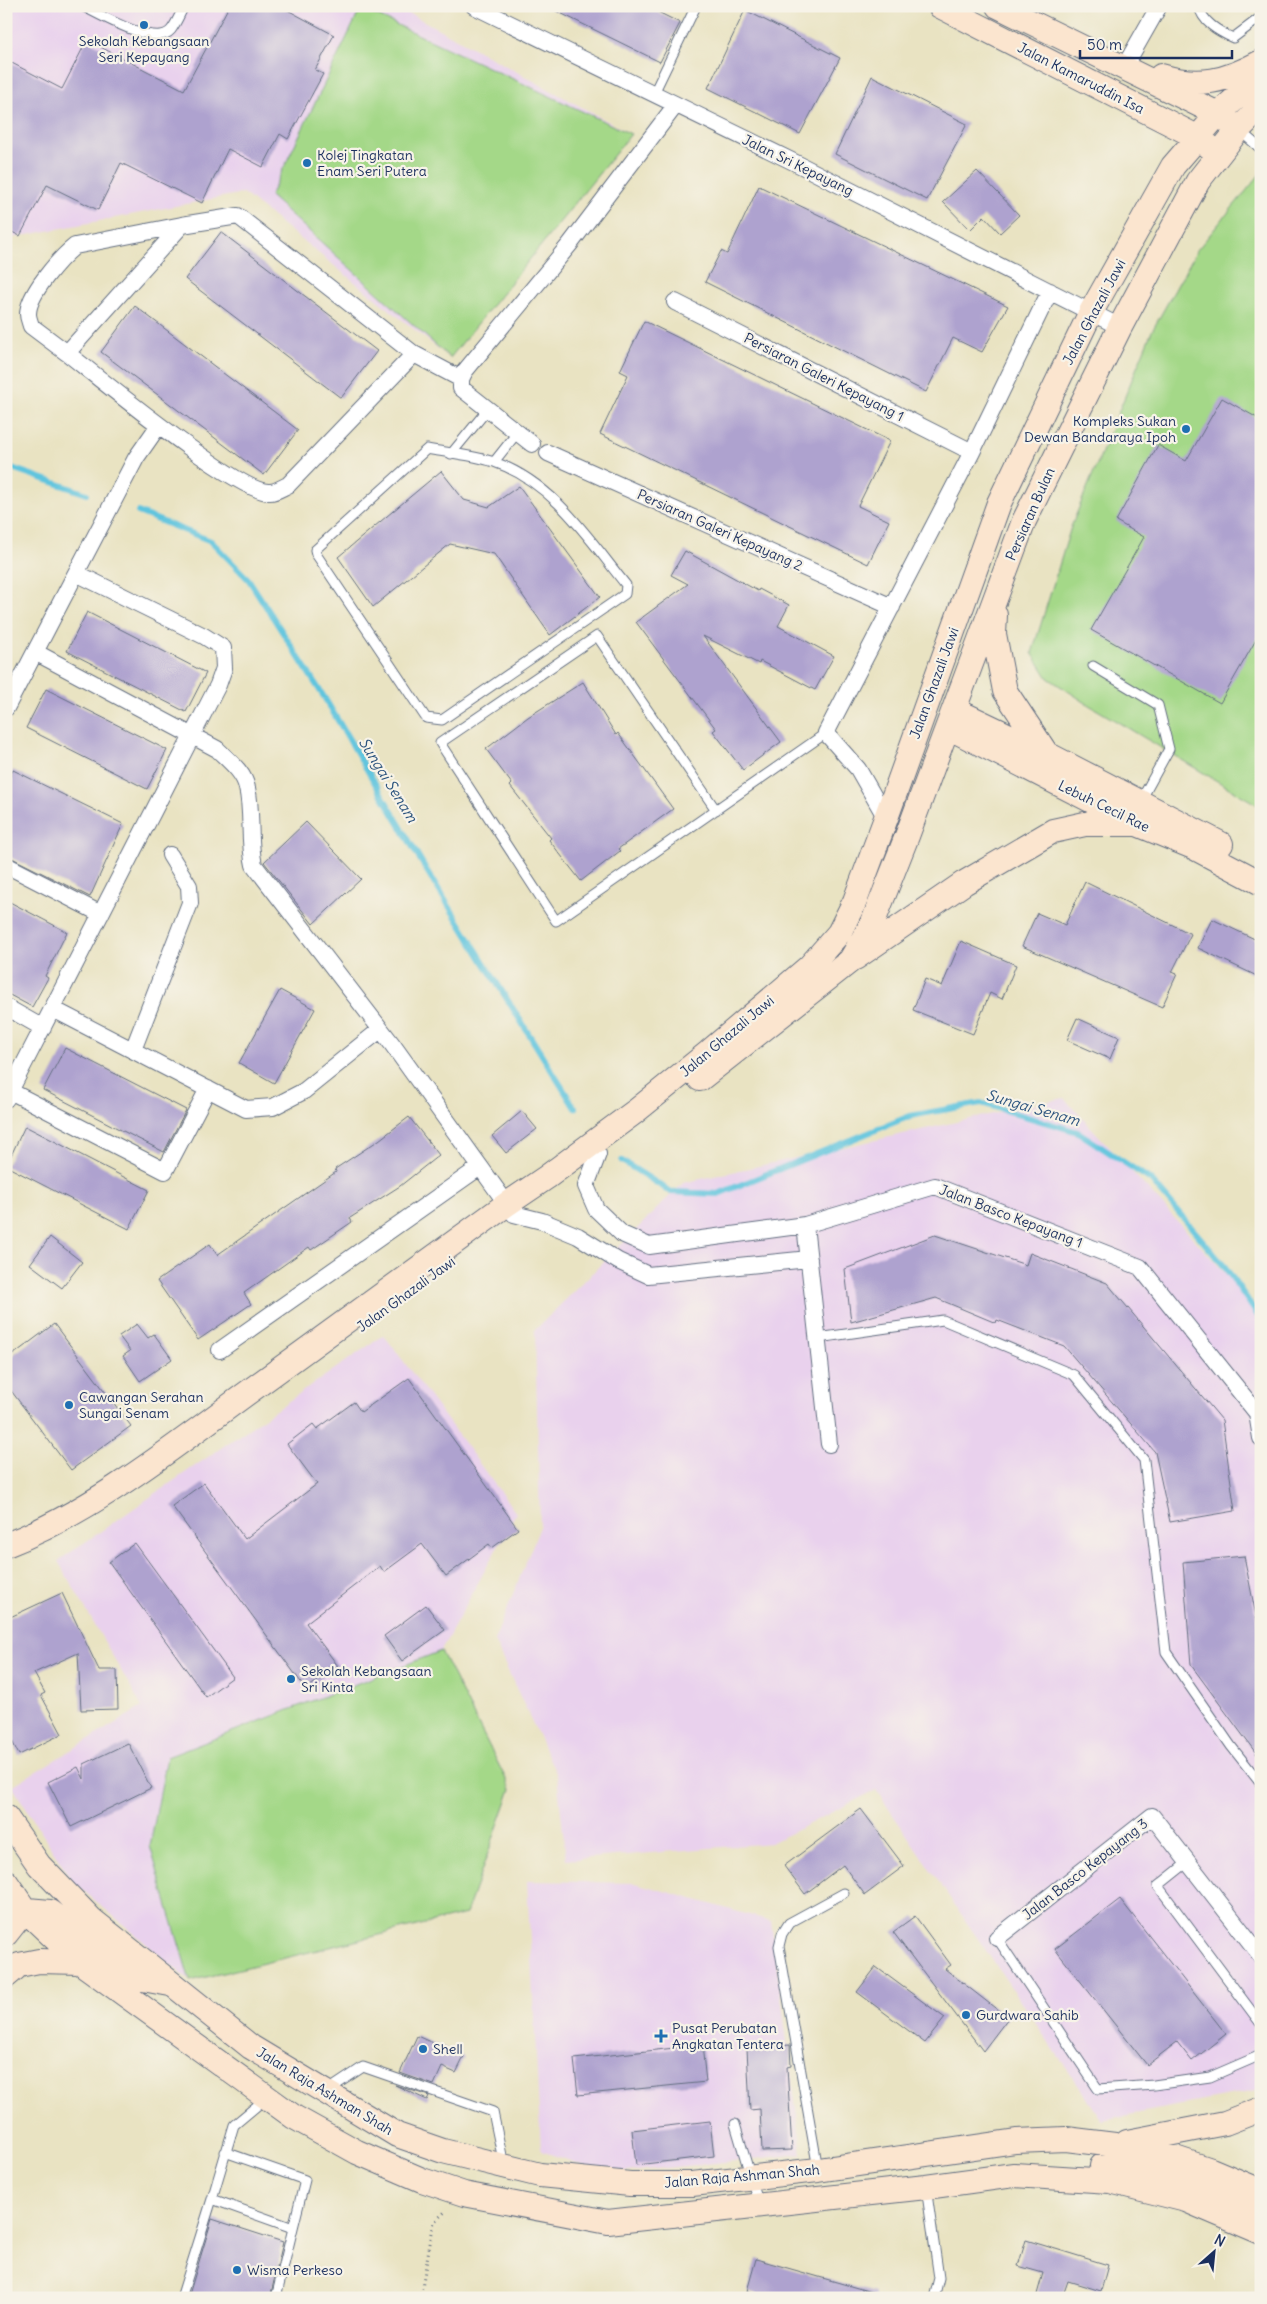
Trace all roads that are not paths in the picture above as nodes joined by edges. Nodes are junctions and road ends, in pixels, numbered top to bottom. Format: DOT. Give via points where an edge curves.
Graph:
graph roads {
  1 [pos="82,6"];
  2 [pos="184,6"];
  3 [pos="474,6"];
  4 [pos="696,6"];
  5 [pos="940,6"];
  6 [pos="998,6"];
  7 [pos="1159,6"];
  8 [pos="1199,6"];
  9 [pos="1261,17"];
  10 [pos="1093,53"];
  11 [pos="1261,62"];
  12 [pos="1126,64"];
  13 [pos="1261,76"];
  14 [pos="653,94"];
  15 [pos="675,106"];
  16 [pos="1261,107"];
  17 [pos="1218,114"];
  18 [pos="1238,130"];
  19 [pos="1199,138"];
  20 [pos="1261,149"];
  21 [pos="1219,153"];
  22 [pos="182,226"];
  23 [pos="1050,291"];
  24 [pos="675,302"];
  25 [pos="1091,312"];
  26 [pos="1120,327"];
  27 [pos="67,353"];
  28 [pos="414,354"];
  29 [pos="461,379"];
  30 [pos="488,409"];
  31 [pos="159,425"];
  32 [pos="517,433"];
  33 [pos="532,444"];
  34 [pos="972,452"];
  35 [pos="548,453"];
  36 [pos="451,454"];
  37 [pos="494,462"];
  38 [pos="76,573"];
  39 [pos="995,603"];
  40 [pos="964,604"];
  41 [pos="892,606"];
  42 [pos="35,652"];
  43 [pos="1093,666"];
  44 [pos="6,708"];
  45 [pos="950,718"];
  46 [pos="826,733"];
  47 [pos="193,735"];
  48 [pos="1047,754"];
  49 [pos="716,810"];
  50 [pos="1138,813"];
  51 [pos="886,818"];
  52 [pos="170,855"];
  53 [pos="6,865"];
  54 [pos="1261,865"];
  55 [pos="1261,883"];
  56 [pos="101,914"];
  57 [pos="837,935"];
  58 [pos="850,961"];
  59 [pos="6,1008"];
  60 [pos="53,1009"];
  61 [pos="43,1028"];
  62 [pos="380,1030"];
  63 [pos="133,1050"];
  64 [pos="208,1089"];
  65 [pos="8,1095"];
  66 [pos="598,1154"];
  67 [pos="480,1167"];
  68 [pos="510,1209"];
  69 [pos="805,1225"];
  70 [pos="809,1259"];
  71 [pos="818,1338"];
  72 [pos="220,1350"];
  73 [pos="1261,1438"];
  74 [pos="829,1444"];
  75 [pos="6,1545"];
  76 [pos="6,1558"];
  77 [pos="1261,1784"];
  78 [pos="6,1817"];
  79 [pos="1188,1862"];
  80 [pos="6,1882"];
  81 [pos="844,1893"];
  82 [pos="25,1910"];
  83 [pos="6,1934"];
  84 [pos="997,1938"];
  85 [pos="1261,1956"];
  86 [pos="80,1962"];
  87 [pos="6,1976"];
  88 [pos="172,1985"];
  89 [pos="1261,2024"];
  90 [pos="1261,2055"];
  91 [pos="324,2092"];
  92 [pos="267,2097"];
  93 [pos="1261,2109"];
  94 [pos="735,2124"];
  95 [pos="1115,2145"];
  96 [pos="226,2152"];
  97 [pos="505,2166"];
  98 [pos="818,2170"];
  99 [pos="1014,2175"];
  100 [pos="750,2177"];
  101 [pos="926,2187"];
  102 [pos="1261,2192"];
  103 [pos="212,2199"];
  104 [pos="759,2205"];
  105 [pos="1261,2208"];
  106 [pos="293,2228"];
  107 [pos="1261,2232"];
  108 [pos="181,2298"];
  109 [pos="276,2298"];
  110 [pos="934,2298"];
  1 -- 2 [label="lane" via="145,35 163,35 170,31"];
  3 -- 14 [label="street, Jalan Sri Kepayang"];
  4 -- 14 [label="lane"];
  5 -- 19 [label="street, Jalan Kamaruddin Isa"];
  6 -- 10 [label="street, Jalan Kamaruddin Isa"];
  7 -- 12 [label="street"];
  8 -- 9 [label="lane" via="1200,14 1217,31 1232,38"];
  10 -- 12 [label="street"];
  10 -- 17 [label="street, Jalan Kamaruddin Isa"];
  11 -- 12 [label="street" via="1228,77 1199,84 1174,80"];
  13 -- 17 [label="street, Jalan Ghazali Jawi"];
  14 -- 15 [label="street, Jalan Sri Kepayang"];
  15 -- 23 [label="street, Jalan Sri Kepayang"];
  15 -- 29 [label="street"];
  16 -- 18 [label="street"];
  17 -- 18 [label="street, Jalan Kamaruddin Isa"];
  17 -- 19 [label="street, Jalan Ghazali Jawi"];
  18 -- 20 [label="lane"];
  18 -- 21 [label="street"];
  19 -- 21 [label="street, Jalan Kamaruddin Isa"];
  19 -- 25 [label="street, Jalan Ghazali Jawi" via="1173,166"];
  21 -- 26 [label="street, Persiaran Bulan" via="1198,181"];
  22 -- 27 [label="street"];
  22 -- 27 [label="street" via="75,246 65,254 32,297 28,314 31,326"];
  22 -- 28 [label="street" via="238,216"];
  23 -- 25 [label="street, Jalan Sri Kepayang"];
  23 -- 34 [label="street"];
  24 -- 34 [label="street, Persiaran Galeri Kepayang 1"];
  25 -- 26 [label="street, Jalan Sri Kepayang"];
  25 -- 40 [label="street, Jalan Ghazali Jawi" via="999,503"];
  26 -- 39 [label="street, Persiaran Bulan" via="1024,521"];
  27 -- 31 [label="street"];
  28 -- 29 [label="street"];
  28 -- 31 [label="street" via="288,485 270,492 250,488"];
  29 -- 30 [label="street" via="461,388"];
  30 -- 32 [label="street"];
  30 -- 36 [label="lane"];
  31 -- 38 [label="street" via="136,458"];
  32 -- 33 [label="street"];
  32 -- 37 [label="lane"];
  34 -- 41 [label="street"];
  35 -- 41 [label="street, Persiaran Galeri Kepayang 2"];
  36 -- 37 [label="lane"];
  36 -- 37 [label="lane" via="427,449 315,550 426,718 435,721 450,715 625,594 626,590 626,585 570,514 524,476"];
  38 -- 42 [label="street"];
  38 -- 47 [label="street" via="223,648 224,668"];
  39 -- 45 [label="street, Persiaran Bulan"];
  39 -- 48 [label="street" via="994,634 1005,691"];
  40 -- 45 [label="street" via="957,650 945,694"];
  40 -- 51 [label="street, Jalan Ghazali Jawi"];
  41 -- 46 [label="street"];
  42 -- 44 [label="street"];
  42 -- 47 [label="street"];
  43 -- 50 [label="lane" via="1158,705 1170,749"];
  45 -- 48 [label="street, Lebuh Cecil Rae"];
  45 -- 50 [label="street, Lebuh Cecil Rae"];
  45 -- 57 [label="street" via="930,736 863,908"];
  45 -- 58 [label="street, Jalan Ghazali Jawi" via="872,922"];
  46 -- 49 [label="lane"];
  46 -- 51 [label="street" via="858,769"];
  47 -- 56 [label="street"];
  47 -- 62 [label="street" via="217,749 238,771 247,788 250,850 254,865"];
  48 -- 50 [label="street, Lebuh Cecil Rae"];
  49 -- 49 [label="lane" via="597,636 440,742 556,921"];
  50 -- 54 [label="street, Lebuh Cecil Rae"];
  50 -- 55 [label="street, Lebuh Cecil Rae" via="1193,848"];
  50 -- 58 [label="street" via="1053,831 964,883"];
  51 -- 57 [label="street, Jalan Ghazali Jawi" via="855,901"];
  52 -- 63 [label="street" via="189,886 190,904"];
  53 -- 56 [label="street"];
  56 -- 60 [label="street"];
  57 -- 68 [label="street, Jalan Ghazali Jawi" via="809,967 709,1052"];
  58 -- 66 [label="street, Jalan Ghazali Jawi" via="763,1031"];
  59 -- 61 [label="street"];
  60 -- 61 [label="street"];
  60 -- 63 [label="street"];
  61 -- 65 [label="street"];
  62 -- 64 [label="street" via="304,1091 273,1107 246,1109"];
  62 -- 67 [label="street"];
  63 -- 64 [label="street"];
  64 -- 65 [label="street" via="165,1172"];
  66 -- 68 [label="street, Jalan Ghazali Jawi"];
  66 -- 69 [label="street, Jalan Basco Kepayang 1" via="586,1186 596,1209 622,1234 649,1246"];
  67 -- 68 [label="street"];
  67 -- 72 [label="street"];
  68 -- 70 [label="street" via="578,1236 648,1275"];
  68 -- 75 [label="street" via="98,1498"];
  68 -- 76 [label="street, Jalan Ghazali Jawi" via="172,1466 76,1525"];
  69 -- 70 [label="street"];
  69 -- 73 [label="street, Jalan Basco Kepayang 1" via="935,1186 1140,1267 1257,1413"];
  70 -- 71 [label="street"];
  71 -- 74 [label="street"];
  71 -- 77 [label="lane" via="943,1320 1074,1375 1144,1460 1166,1652"];
  78 -- 88 [label="street, Jalan Raja Ashman Shah" via="39,1865 92,1920"];
  79 -- 84 [label="street, Jalan Basco Kepayang 3" via="1152,1816"];
  79 -- 85 [label="street, Jalan Basco Kepayang 3"];
  79 -- 89 [label="lane" via="1158,1886"];
  80 -- 82 [label="street, Jalan Raja Ashman Shah"];
  81 -- 98 [label="lane" via="789,1923 779,1946"];
  82 -- 83 [label="street"];
  82 -- 86 [label="street, Jalan Raja Ashman Shah"];
  82 -- 88 [label="street" via="50,1912 137,1978"];
  84 -- 90 [label="lane" via="1098,2089 1154,2086 1210,2077"];
  86 -- 87 [label="street" via="19,1965"];
  86 -- 92 [label="street, Jalan Raja Ashman Shah"];
  88 -- 91 [label="street, Jalan Raja Ashman Shah" via="251,2047"];
  91 -- 97 [label="street, Jalan Raja Ashman Shah" via="398,2135 443,2151"];
  91 -- 97 [label="lane" via="363,2067 493,2112"];
  92 -- 96 [label="lane" via="234,2125"];
  92 -- 104 [label="street, Jalan Raja Ashman Shah" via="294,2117 358,2152 464,2194 608,2222"];
  93 -- 95 [label="street" via="1224,2123"];
  94 -- 100 [label="lane"];
  95 -- 98 [label="street, Jalan Raja Ashman Shah" via="1066,2139 1016,2141"];
  95 -- 102 [label="street, Jalan Raja Ashman Shah" via="1169,2156"];
  96 -- 103 [label="lane"];
  96 -- 106 [label="lane" via="305,2180"];
  97 -- 100 [label="street, Jalan Raja Ashman Shah" via="540,2175 630,2184 692,2184"];
  98 -- 100 [label="street, Jalan Raja Ashman Shah"];
  99 -- 101 [label="street, Jalan Raja Ashman Shah"];
  99 -- 105 [label="street" via="1089,2164 1164,2173"];
  99 -- 107 [label="street, Jalan Raja Ashman Shah" via="1110,2181 1186,2200"];
  100 -- 104 [label="lane"];
  101 -- 104 [label="street, Jalan Raja Ashman Shah"];
  101 -- 110 [label="lane" via="939,2278"];
  103 -- 106 [label="lane"];
  103 -- 108 [label="lane"];
  106 -- 109 [label="lane"];
}
